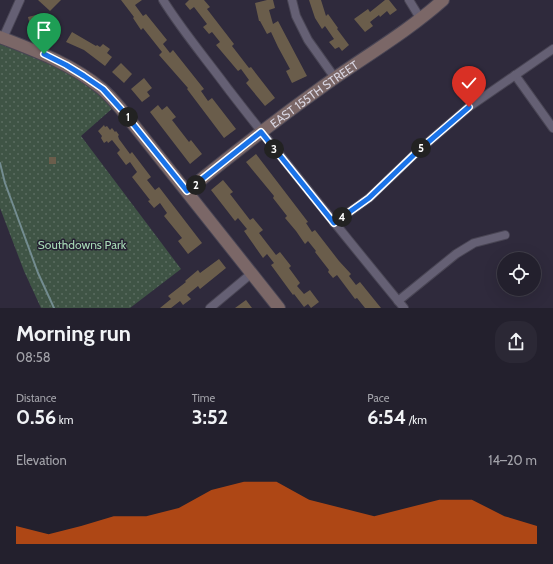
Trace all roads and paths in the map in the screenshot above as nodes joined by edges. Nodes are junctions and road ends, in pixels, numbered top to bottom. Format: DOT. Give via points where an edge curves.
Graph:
graph roads {
  1 [pos="20,0"];
  2 [pos="162,0"];
  3 [pos="292,0"];
  4 [pos="409,0"];
  5 [pos="443,0"];
  6 [pos="420,18"];
  7 [pos="1,38"];
  8 [pos="553,49"];
  9 [pos="515,75"];
  10 [pos="335,78"];
  11 [pos="553,128"];
  12 [pos="261,132"];
  13 [pos="187,191"];
  14 [pos="334,223"];
  15 [pos="505,235"];
  16 [pos="252,273"];
  17 [pos="398,301"];
  18 [pos="210,308"];
  19 [pos="279,308"];
  20 [pos="404,308"];
  1 -- 7 [label="street"];
  2 -- 12 [label="street"];
  3 -- 10 [label="street" via="296,16 308,40"];
  4 -- 6 [label="street"];
  5 -- 6 [label="street, EAST 155TH STREET"];
  6 -- 10 [label="street, EAST 155TH STREET"];
  7 -- 13 [label="street" via="44,54 103,89"];
  8 -- 9 [label="street"];
  9 -- 11 [label="street"];
  9 -- 14 [label="street" via="444,127 369,198"];
  10 -- 12 [label="street, EAST 155TH STREET"];
  12 -- 13 [label="street, EAST 155TH STREET"];
  12 -- 14 [label="street"];
  13 -- 16 [label="street"];
  14 -- 17 [label="street"];
  15 -- 17 [label="street" via="474,243 456,254"];
  16 -- 18 [label="street"];
  16 -- 19 [label="street"];
  17 -- 20 [label="street"];
}
